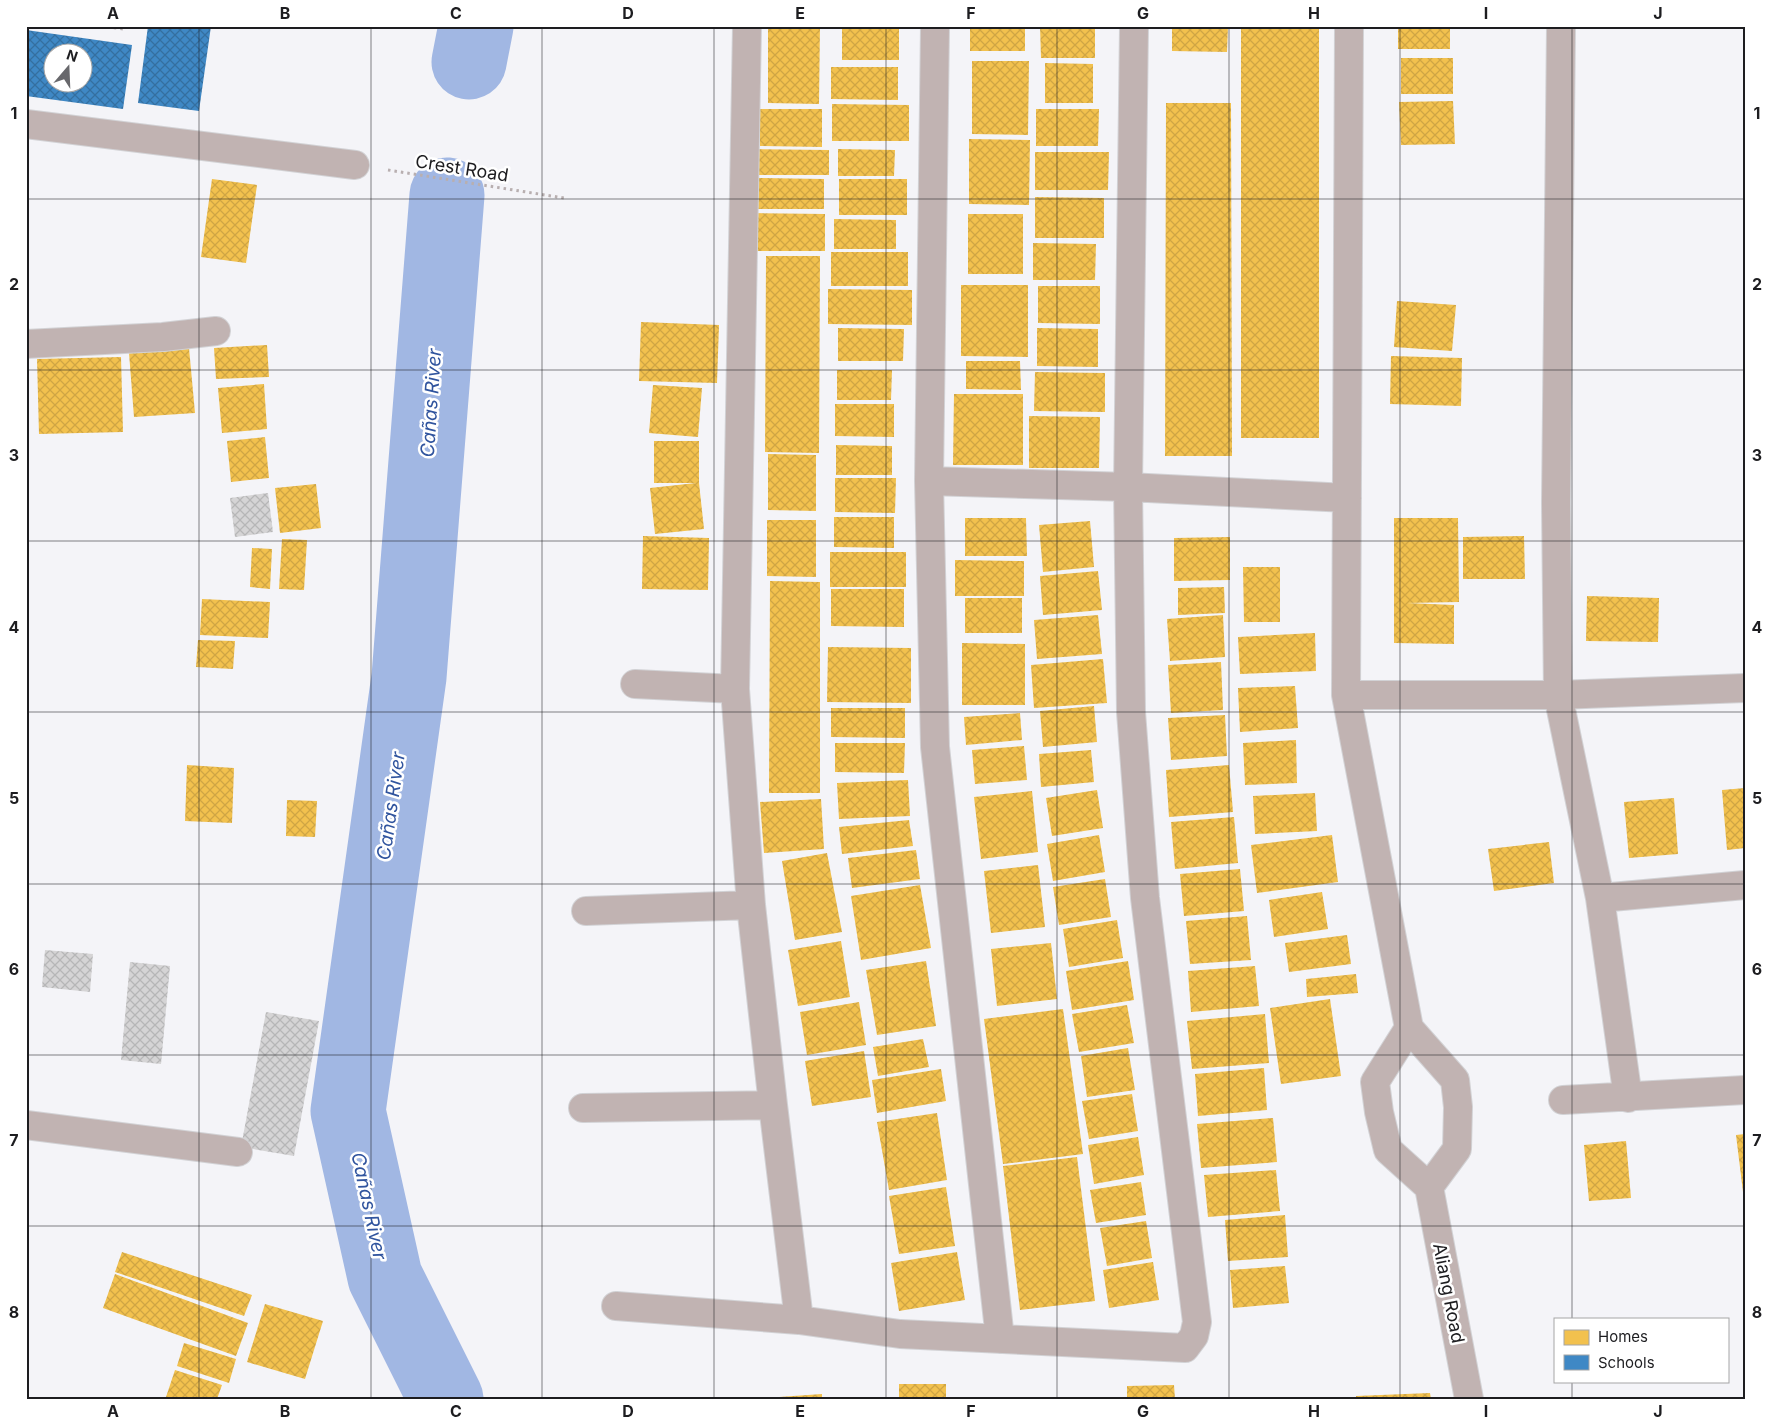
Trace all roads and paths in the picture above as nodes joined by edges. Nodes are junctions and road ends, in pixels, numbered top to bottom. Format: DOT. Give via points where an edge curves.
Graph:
graph roads {
  1 [pos="101,26"];
  2 [pos="747,26"];
  3 [pos="935,26"];
  4 [pos="1134,26"];
  5 [pos="1349,26"];
  6 [pos="1561,26"];
  7 [pos="123,29"];
  8 [pos="26,124"];
  9 [pos="355,165"];
  10 [pos="564,198"];
  11 [pos="216,331"];
  12 [pos="26,344"];
  13 [pos="928,481"];
  14 [pos="1128,487"];
  15 [pos="1347,498"];
  16 [pos="635,684"];
  17 [pos="1745,688"];
  18 [pos="736,690"];
  19 [pos="1346,695"];
  20 [pos="1558,695"];
  21 [pos="1745,885"];
  22 [pos="1600,898"];
  23 [pos="750,905"];
  24 [pos="586,911"];
  25 [pos="1409,1028"];
  26 [pos="1745,1090"];
  27 [pos="1628,1098"];
  28 [pos="1563,1100"];
  29 [pos="773,1105"];
  30 [pos="584,1108"];
  31 [pos="26,1125"];
  32 [pos="238,1152"];
  33 [pos="1429,1187"];
  34 [pos="616,1306"];
  35 [pos="799,1320"];
  36 [pos="1000,1339"];
  37 [pos="1469,1399"];
  1 -- 7 [label="path"];
  2 -- 18 [label="street"];
  3 -- 13 [label="street"];
  4 -- 14 [label="street"];
  5 -- 15 [label="street"];
  6 -- 20 [label="street" via="1556,503"];
  8 -- 9 [label="street"];
  9 -- 10 [label="path, Crest Road"];
  11 -- 12 [label="street"];
  13 -- 14 [label="street"];
  13 -- 36 [label="street" via="935,747"];
  14 -- 15 [label="street"];
  14 -- 36 [label="street" via="1131,712 1145,898 1197,1322 1194,1336 1185,1348"];
  15 -- 19 [label="street"];
  16 -- 18 [label="street"];
  17 -- 20 [label="street"];
  18 -- 23 [label="street"];
  19 -- 20 [label="street"];
  19 -- 25 [label="street"];
  20 -- 22 [label="street"];
  21 -- 22 [label="street"];
  22 -- 27 [label="street"];
  23 -- 24 [label="street"];
  23 -- 29 [label="street"];
  25 -- 33 [label="street" via="1455,1080 1457,1149"];
  25 -- 33 [label="street" via="1375,1082 1388,1150"];
  26 -- 27 [label="street"];
  27 -- 28 [label="street"];
  29 -- 30 [label="street"];
  29 -- 35 [label="street"];
  31 -- 32 [label="street"];
  33 -- 37 [label="street, Aliang Road"];
  34 -- 35 [label="street"];
  35 -- 36 [label="street" via="900,1334"];
}
